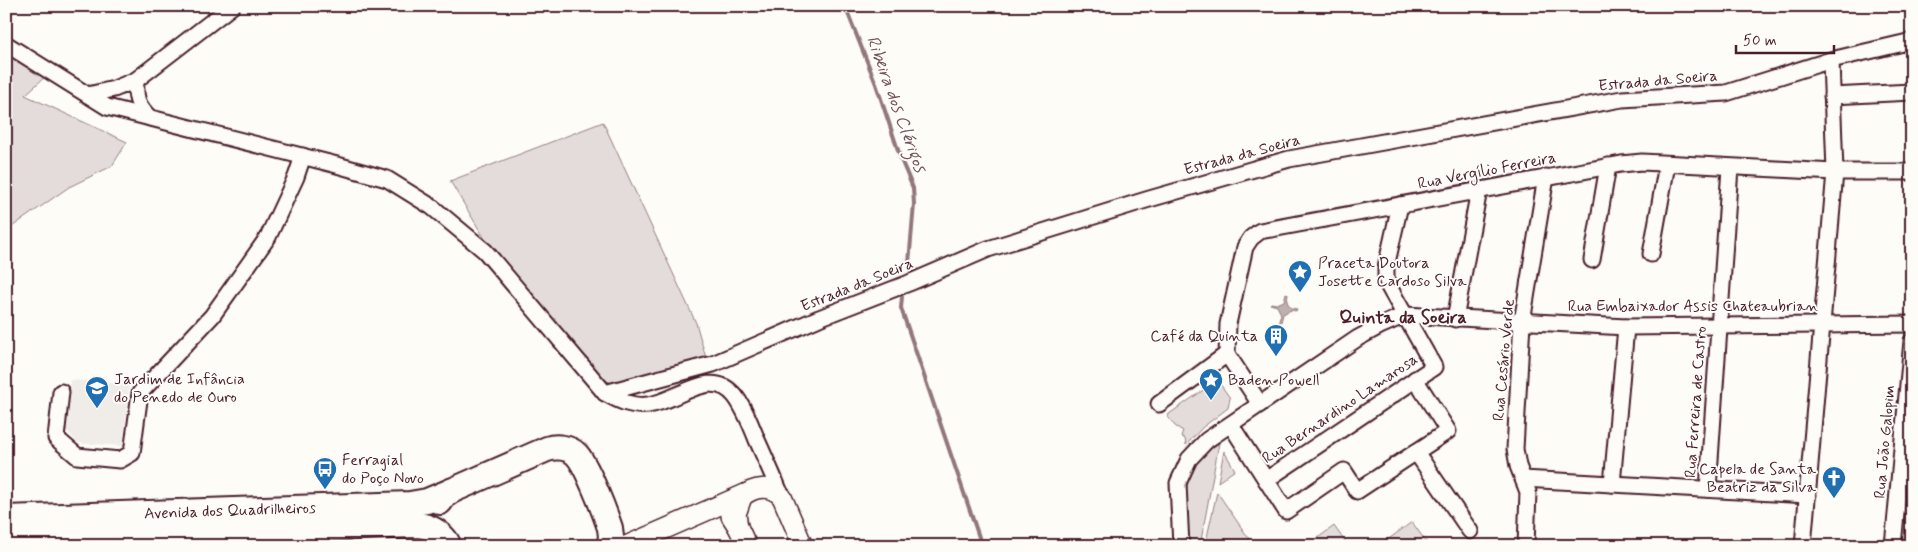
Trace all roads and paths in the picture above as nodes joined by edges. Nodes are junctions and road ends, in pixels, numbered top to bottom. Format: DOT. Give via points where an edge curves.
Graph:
graph roads {
  1 [pos="232,6"];
  2 [pos="1912,41"];
  3 [pos="6,44"];
  4 [pos="1831,60"];
  5 [pos="136,80"];
  6 [pos="1912,92"];
  7 [pos="88,95"];
  8 [pos="1832,96"];
  9 [pos="150,118"];
  10 [pos="304,156"];
  11 [pos="1667,164"];
  12 [pos="1608,166"];
  13 [pos="1730,168"];
  14 [pos="1835,172"];
  15 [pos="1912,172"];
  16 [pos="1546,177"];
  17 [pos="1479,190"];
  18 [pos="1400,205"];
  19 [pos="1651,254"];
  20 [pos="1592,260"];
  21 [pos="1405,315"];
  22 [pos="1454,319"];
  23 [pos="1522,322"];
  24 [pos="1823,324"];
  25 [pos="1912,324"];
  26 [pos="1626,327"];
  27 [pos="1718,327"];
  28 [pos="1912,341"];
  29 [pos="1227,354"];
  30 [pos="1416,379"];
  31 [pos="61,392"];
  32 [pos="605,393"];
  33 [pos="1159,404"];
  34 [pos="1260,404"];
  35 [pos="1231,425"];
  36 [pos="1416,452"];
  37 [pos="765,457"];
  38 [pos="1523,479"];
  39 [pos="1266,480"];
  40 [pos="1612,484"];
  41 [pos="1708,489"];
  42 [pos="451,491"];
  43 [pos="749,492"];
  44 [pos="1808,495"];
  45 [pos="784,503"];
  46 [pos="706,512"];
  47 [pos="6,518"];
  48 [pos="607,520"];
  49 [pos="738,526"];
  50 [pos="1470,531"];
  51 [pos="648,536"];
  52 [pos="274,538"];
  53 [pos="242,539"];
  54 [pos="6,540"];
  55 [pos="448,544"];
  56 [pos="609,546"];
  57 [pos="626,546"];
  58 [pos="746,546"];
  59 [pos="803,546"];
  60 [pos="1181,546"];
  61 [pos="1526,546"];
  62 [pos="1803,546"];
  63 [pos="1893,546"];
  1 -- 5 [label="street"];
  2 -- 4 [label="street, Estrada da Soeira"];
  3 -- 7 [label="street"];
  4 -- 8 [label="street"];
  4 -- 32 [label="street, Estrada da Soeira" via="1726,93 1622,99 1289,158 988,250 713,364"];
  5 -- 7 [label="street"];
  5 -- 9 [label="street" via="141,109"];
  6 -- 8 [label="street"];
  7 -- 9 [label="street" via="107,108"];
  8 -- 14 [label="street"];
  9 -- 10 [label="street"];
  10 -- 31 [label="street" via="268,237 212,316 140,393 132,453 120,460 77,456 56,438"];
  10 -- 32 [label="street" via="387,179 432,207 485,251"];
  11 -- 12 [label="street, Rua Vergílio Ferreira" via="1642,162"];
  11 -- 13 [label="street, Rua Vergílio Ferreira"];
  11 -- 19 [label="street"];
  12 -- 16 [label="street, Rua Vergílio Ferreira"];
  12 -- 20 [label="street"];
  13 -- 14 [label="street, Rua Vergílio Ferreira"];
  13 -- 27 [label="street, Rua Ferreira de Castro"];
  14 -- 15 [label="street, Rua Vergílio Ferreira"];
  14 -- 24 [label="street"];
  16 -- 17 [label="street, Rua Vergílio Ferreira"];
  16 -- 23 [label="street, Rua Cesário Verde"];
  17 -- 18 [label="street, Rua Vergílio Ferreira"];
  17 -- 22 [label="street"];
  18 -- 21 [label="street" via="1386,278"];
  18 -- 29 [label="street, Rua Vergílio Ferreira" via="1260,232 1251,238 1245,248 1228,324"];
  21 -- 22 [label="street, Rua Embaixador Assis Chateaubrian"];
  21 -- 30 [label="street, Rua Bernardino Lamarosa" via="1434,367"];
  21 -- 34 [label="street, Rua Embaixador Assis Chateaubrian" via="1358,338"];
  22 -- 23 [label="street, Rua Embaixador Assis Chateaubrian"];
  23 -- 26 [label="street, Rua Embaixador Assis Chateaubrian"];
  23 -- 38 [label="street, Rua Cesário Verde" via="1515,449"];
  24 -- 25 [label="street, Rua Embaixador Assis Chateaubrian"];
  24 -- 27 [label="street, Rua Embaixador Assis Chateaubrian"];
  24 -- 44 [label="street"];
  26 -- 27 [label="street, Rua Embaixador Assis Chateaubrian"];
  26 -- 40 [label="street"];
  27 -- 41 [label="street, Rua Ferreira de Castro"];
  28 -- 63 [label="street, Rua João Galopim"];
  29 -- 33 [label="street"];
  29 -- 34 [label="street"];
  30 -- 36 [label="street" via="1448,431"];
  30 -- 39 [label="street, Rua Bernardino Lamarosa"];
  32 -- 37 [label="street" via="634,405 649,405 709,383 722,385 744,410"];
  34 -- 35 [label="street, Rua Embaixador Assis Chateaubrian"];
  35 -- 39 [label="street"];
  35 -- 60 [label="street, Rua Embaixador Assis Chateaubrian" via="1207,440 1189,459 1178,482"];
  36 -- 39 [label="street" via="1358,491 1344,471 1286,511"];
  36 -- 50 [label="street"];
  37 -- 43 [label="street" via="766,476"];
  37 -- 45 [label="street"];
  38 -- 40 [label="street"];
  38 -- 61 [label="street, Rua Cesário Verde" via="1528,492"];
  40 -- 41 [label="street"];
  41 -- 44 [label="street"];
  42 -- 47 [label="main road, Avenida dos Quadrilheiros" via="410,504"];
  42 -- 48 [label="main road, Avenida dos Quadrilheiros" via="547,449 565,448 581,460"];
  42 -- 55 [label="main road" via="437,508"];
  43 -- 45 [label="street" via="764,488 777,492"];
  43 -- 46 [label="street"];
  43 -- 49 [label="street" via="740,500 737,509"];
  44 -- 62 [label="street"];
  45 -- 59 [label="street"];
  46 -- 49 [label="street" via="718,510 727,513"];
  46 -- 51 [label="street"];
  48 -- 51 [label="street" via="623,537 637,540"];
  48 -- 56 [label="main road, Avenida dos Quadrilheiros" via="611,532"];
  49 -- 58 [label="street"];
  51 -- 57 [label="street"];
  52 -- 53 [label="main road, Avenida dos Quadrilheiros"];
  52 -- 55 [label="main road, Avenida dos Quadrilheiros" via="424,526 439,532"];
  53 -- 54 [label="main road, Avenida dos Quadrilheiros"];
}
